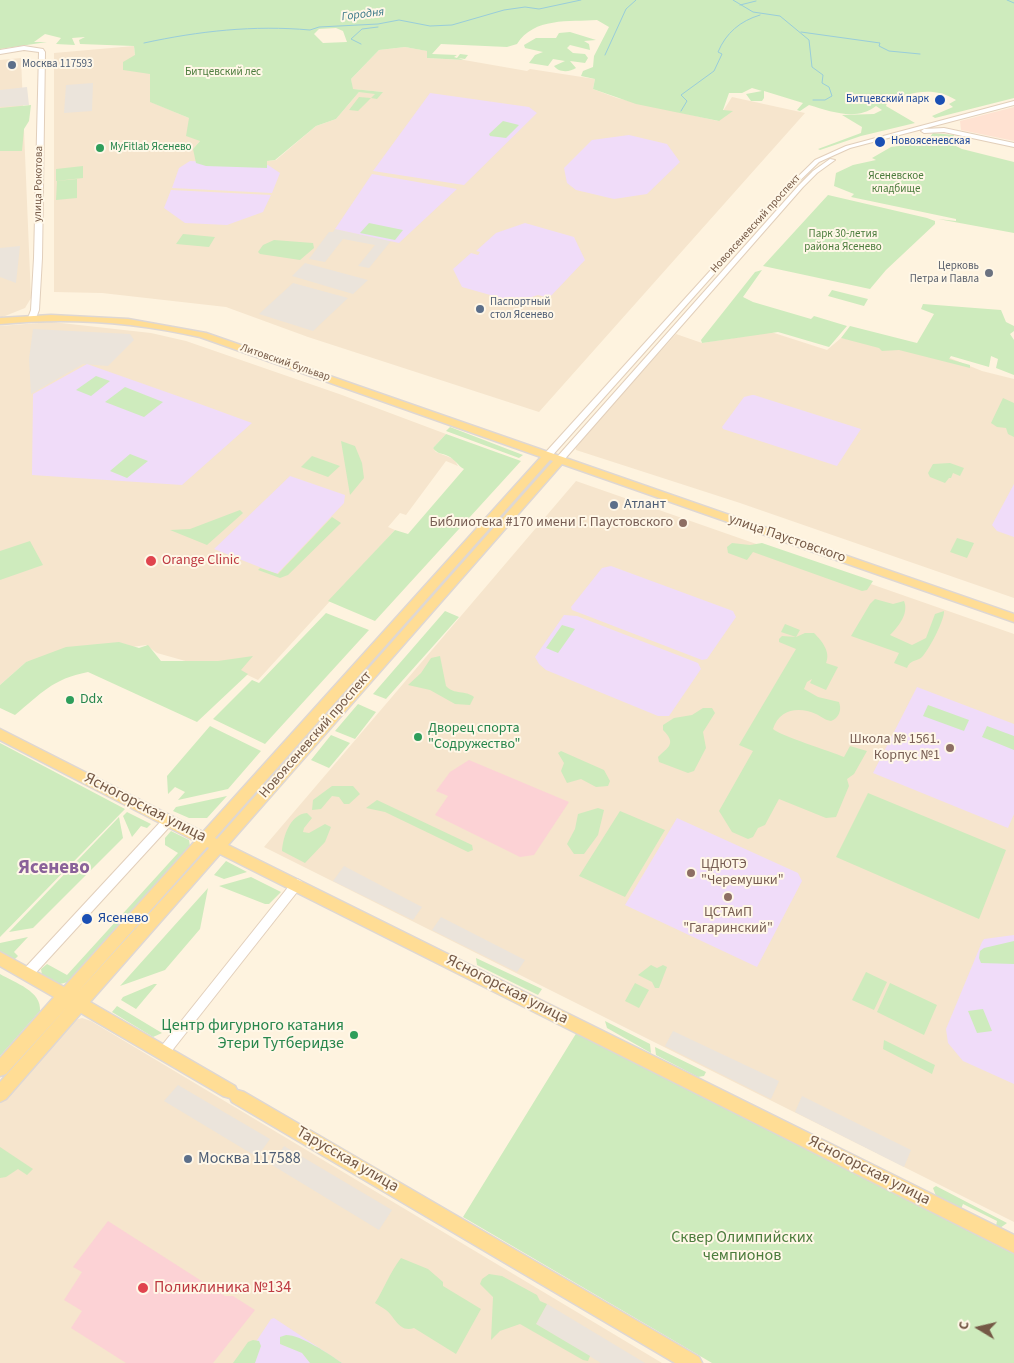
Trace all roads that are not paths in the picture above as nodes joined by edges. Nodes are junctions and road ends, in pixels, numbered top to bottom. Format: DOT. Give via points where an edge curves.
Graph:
graph roads {
  1 [pos="0,52"];
  2 [pos="1014,103"];
  3 [pos="1014,145"];
  4 [pos="32,318"];
  5 [pos="0,321"];
  6 [pos="640,354"];
  7 [pos="650,357"];
  8 [pos="622,374"];
  9 [pos="632,377"];
  10 [pos="554,457"];
  11 [pos="1014,618"];
  12 [pos="0,734"];
  13 [pos="168,821"];
  14 [pos="212,843"];
  15 [pos="296,884"];
  16 [pos="0,958"];
  17 [pos="27,974"];
  18 [pos="72,1001"];
  19 [pos="163,1053"];
  20 [pos="0,1069"];
  21 [pos="0,1094"];
  22 [pos="1014,1244"];
  23 [pos="693,1363"];
  1 -- 4 [label="street, улица Рокотова" via="24,48 41,50 38,258"];
  2 -- 6 [label="street, Новоясеневский проспект" via="867,141 817,161 779,198"];
  3 -- 7 [label="street, Новоясеневский проспект" via="931,129 854,150 826,164 801,186"];
  4 -- 5 [label="main road, Литовский бульвар"];
  4 -- 10 [label="main road, Литовский бульвар" via="136,323 203,335"];
  6 -- 7 [label="street" via="643,358"];
  6 -- 8 [label="street, Новоясеневский проспект"];
  7 -- 9 [label="street, Новоясеневский проспект"];
  8 -- 9 [label="street" via="630,372"];
  8 -- 10 [label="street, Новоясеневский проспект"];
  9 -- 10 [label="street, Новоясеневский проспект"];
  10 -- 11 [label="main road, улица Паустовского"];
  10 -- 14 [label="main road, Новоясеневский проспект"];
  12 -- 13 [label="main road, Ясногорская улица"];
  13 -- 14 [label="main road, Ясногорская улица"];
  13 -- 17 [label="street"];
  14 -- 15 [label="main road, Ясногорская улица"];
  14 -- 18 [label="main road, Новоясеневский проспект"];
  15 -- 19 [label="street"];
  15 -- 22 [label="main road, Ясногорская улица"];
  16 -- 17 [label="main road, Тарусская улица"];
  17 -- 18 [label="main road, Тарусская улица"];
  18 -- 19 [label="main road, Тарусская улица"];
  18 -- 20 [label="main road, Новоясеневский проспект"];
  18 -- 21 [label="main road, Новоясеневский проспект"];
  19 -- 23 [label="main road, Тарусская улица"];
}
